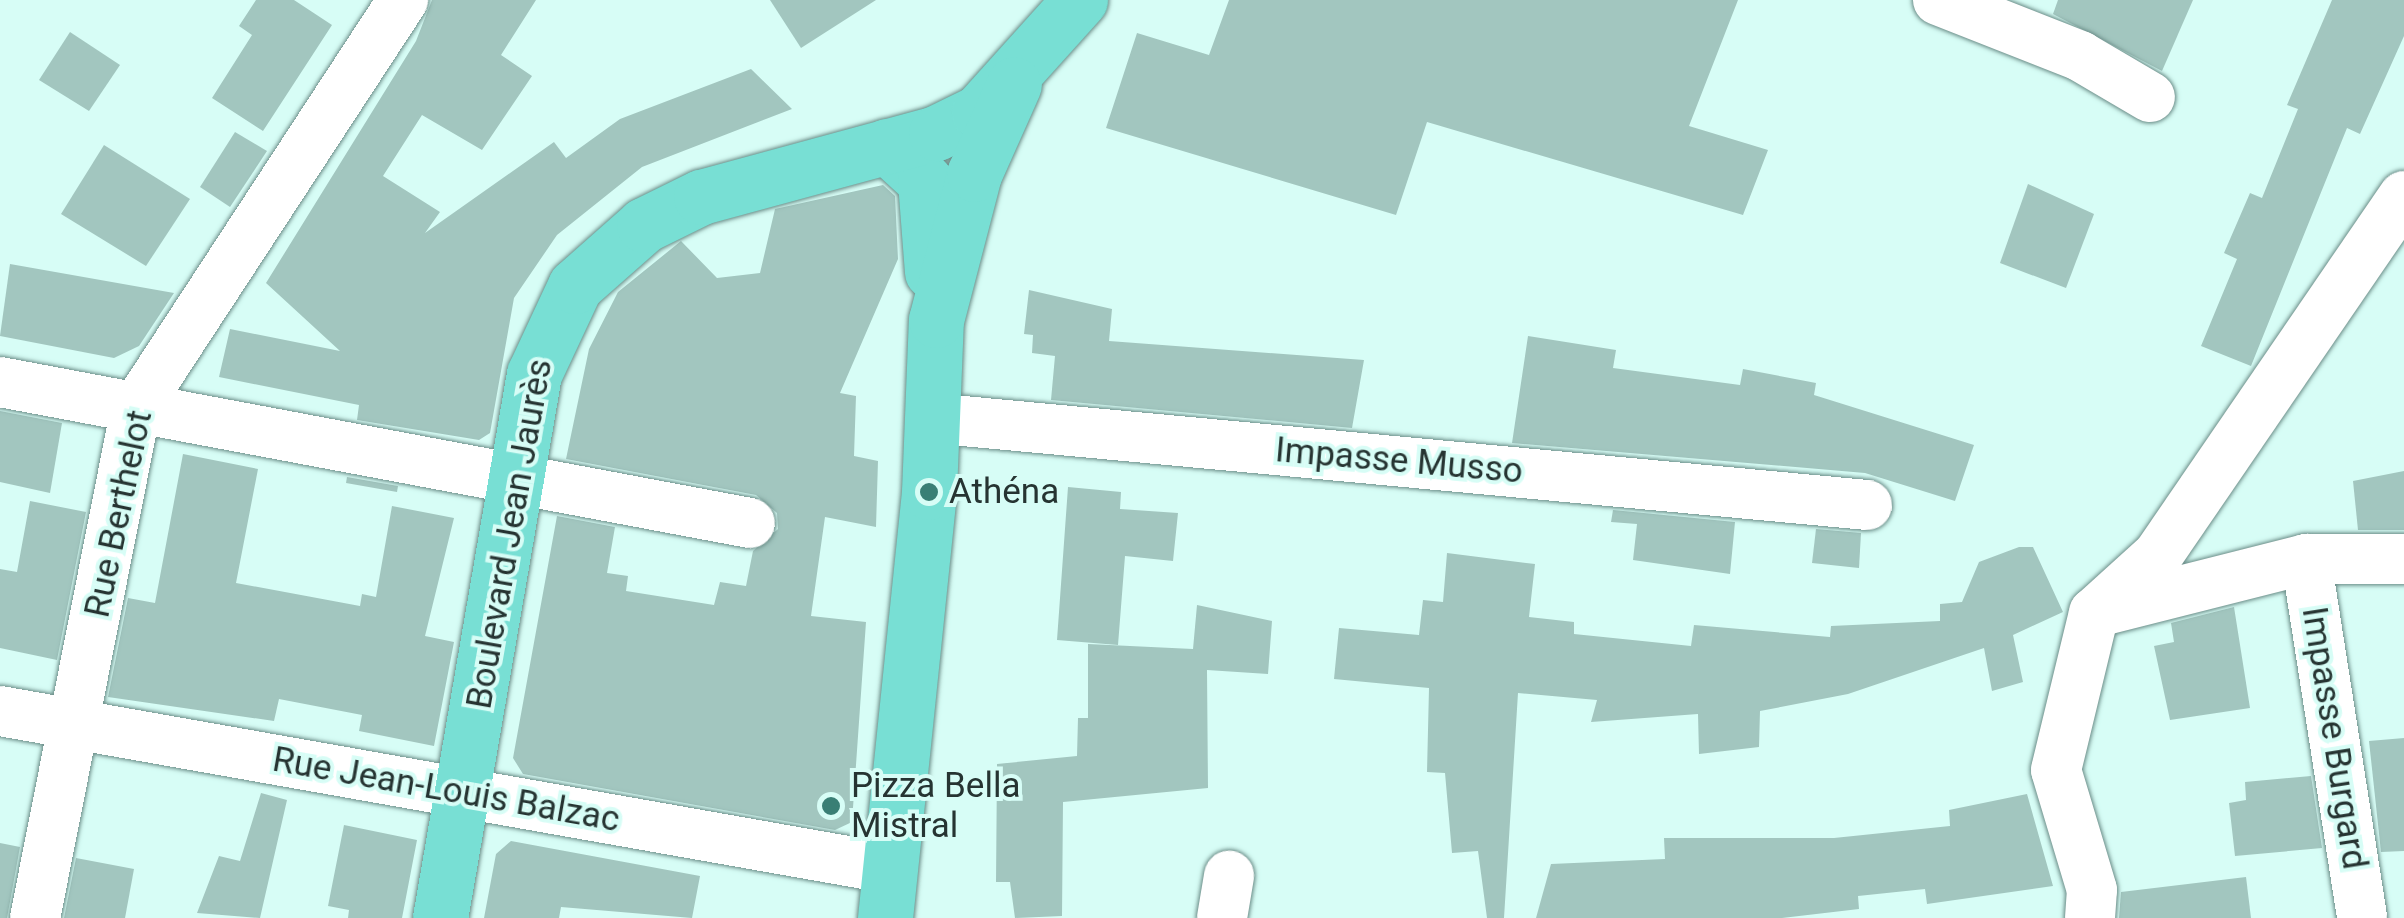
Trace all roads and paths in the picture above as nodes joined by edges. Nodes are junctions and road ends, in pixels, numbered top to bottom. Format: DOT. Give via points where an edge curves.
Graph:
graph roads {
  1 [pos="402,0"];
  2 [pos="1080,0"];
  3 [pos="1938,0"];
  4 [pos="1014,84"];
  5 [pos="2150,98"];
  6 [pos="887,146"];
  7 [pos="2404,196"];
  8 [pos="936,320"];
  9 [pos="0,382"];
  10 [pos="136,408"];
  11 [pos="931,418"];
  12 [pos="515,474"];
  13 [pos="1867,504"];
  14 [pos="750,522"];
  15 [pos="2306,559"];
  16 [pos="2404,559"];
  17 [pos="2094,613"];
  18 [pos="0,710"];
  19 [pos="76,725"];
  20 [pos="464,793"];
  21 [pos="888,894"];
  22 [pos="35,918"];
  23 [pos="440,918"];
  24 [pos="2090,918"];
  25 [pos="2362,918"];
  1 -- 10 [label="street, Rue Berthelot"];
  2 -- 4 [label="main road"];
  3 -- 5 [label="street" via="2080,56"];
  4 -- 6 [label="main road, Boulevard Jean Jaurès" via="936,133"];
  4 -- 8 [label="main road" via="974,174"];
  6 -- 8 [label="main road" via="925,180"];
  6 -- 12 [label="main road, Boulevard Jean Jaurès" via="701,197 606,252 552,320"];
  7 -- 17 [label="street" via="2158,555"];
  8 -- 11 [label="main road"];
  9 -- 10 [label="street"];
  10 -- 12 [label="street"];
  10 -- 19 [label="street, Rue Berthelot"];
  11 -- 13 [label="street, Impasse Musso"];
  11 -- 21 [label="main road"];
  12 -- 14 [label="street"];
  12 -- 20 [label="main road, Boulevard Jean Jaurès"];
  15 -- 16 [label="street, Impasse Burgard"];
  15 -- 17 [label="street, Impasse Burgard"];
  15 -- 25 [label="street, Impasse Burgard"];
  17 -- 24 [label="street" via="2056,770 2092,890"];
  18 -- 19 [label="street, Rue Jean-Louis Balzac"];
  19 -- 20 [label="street, Rue Jean-Louis Balzac"];
  19 -- 22 [label="street, Rue Berthelot"];
  20 -- 21 [label="street, Rue Jean-Louis Balzac"];
  20 -- 23 [label="main road, Boulevard Jean Jaurès"];
}
